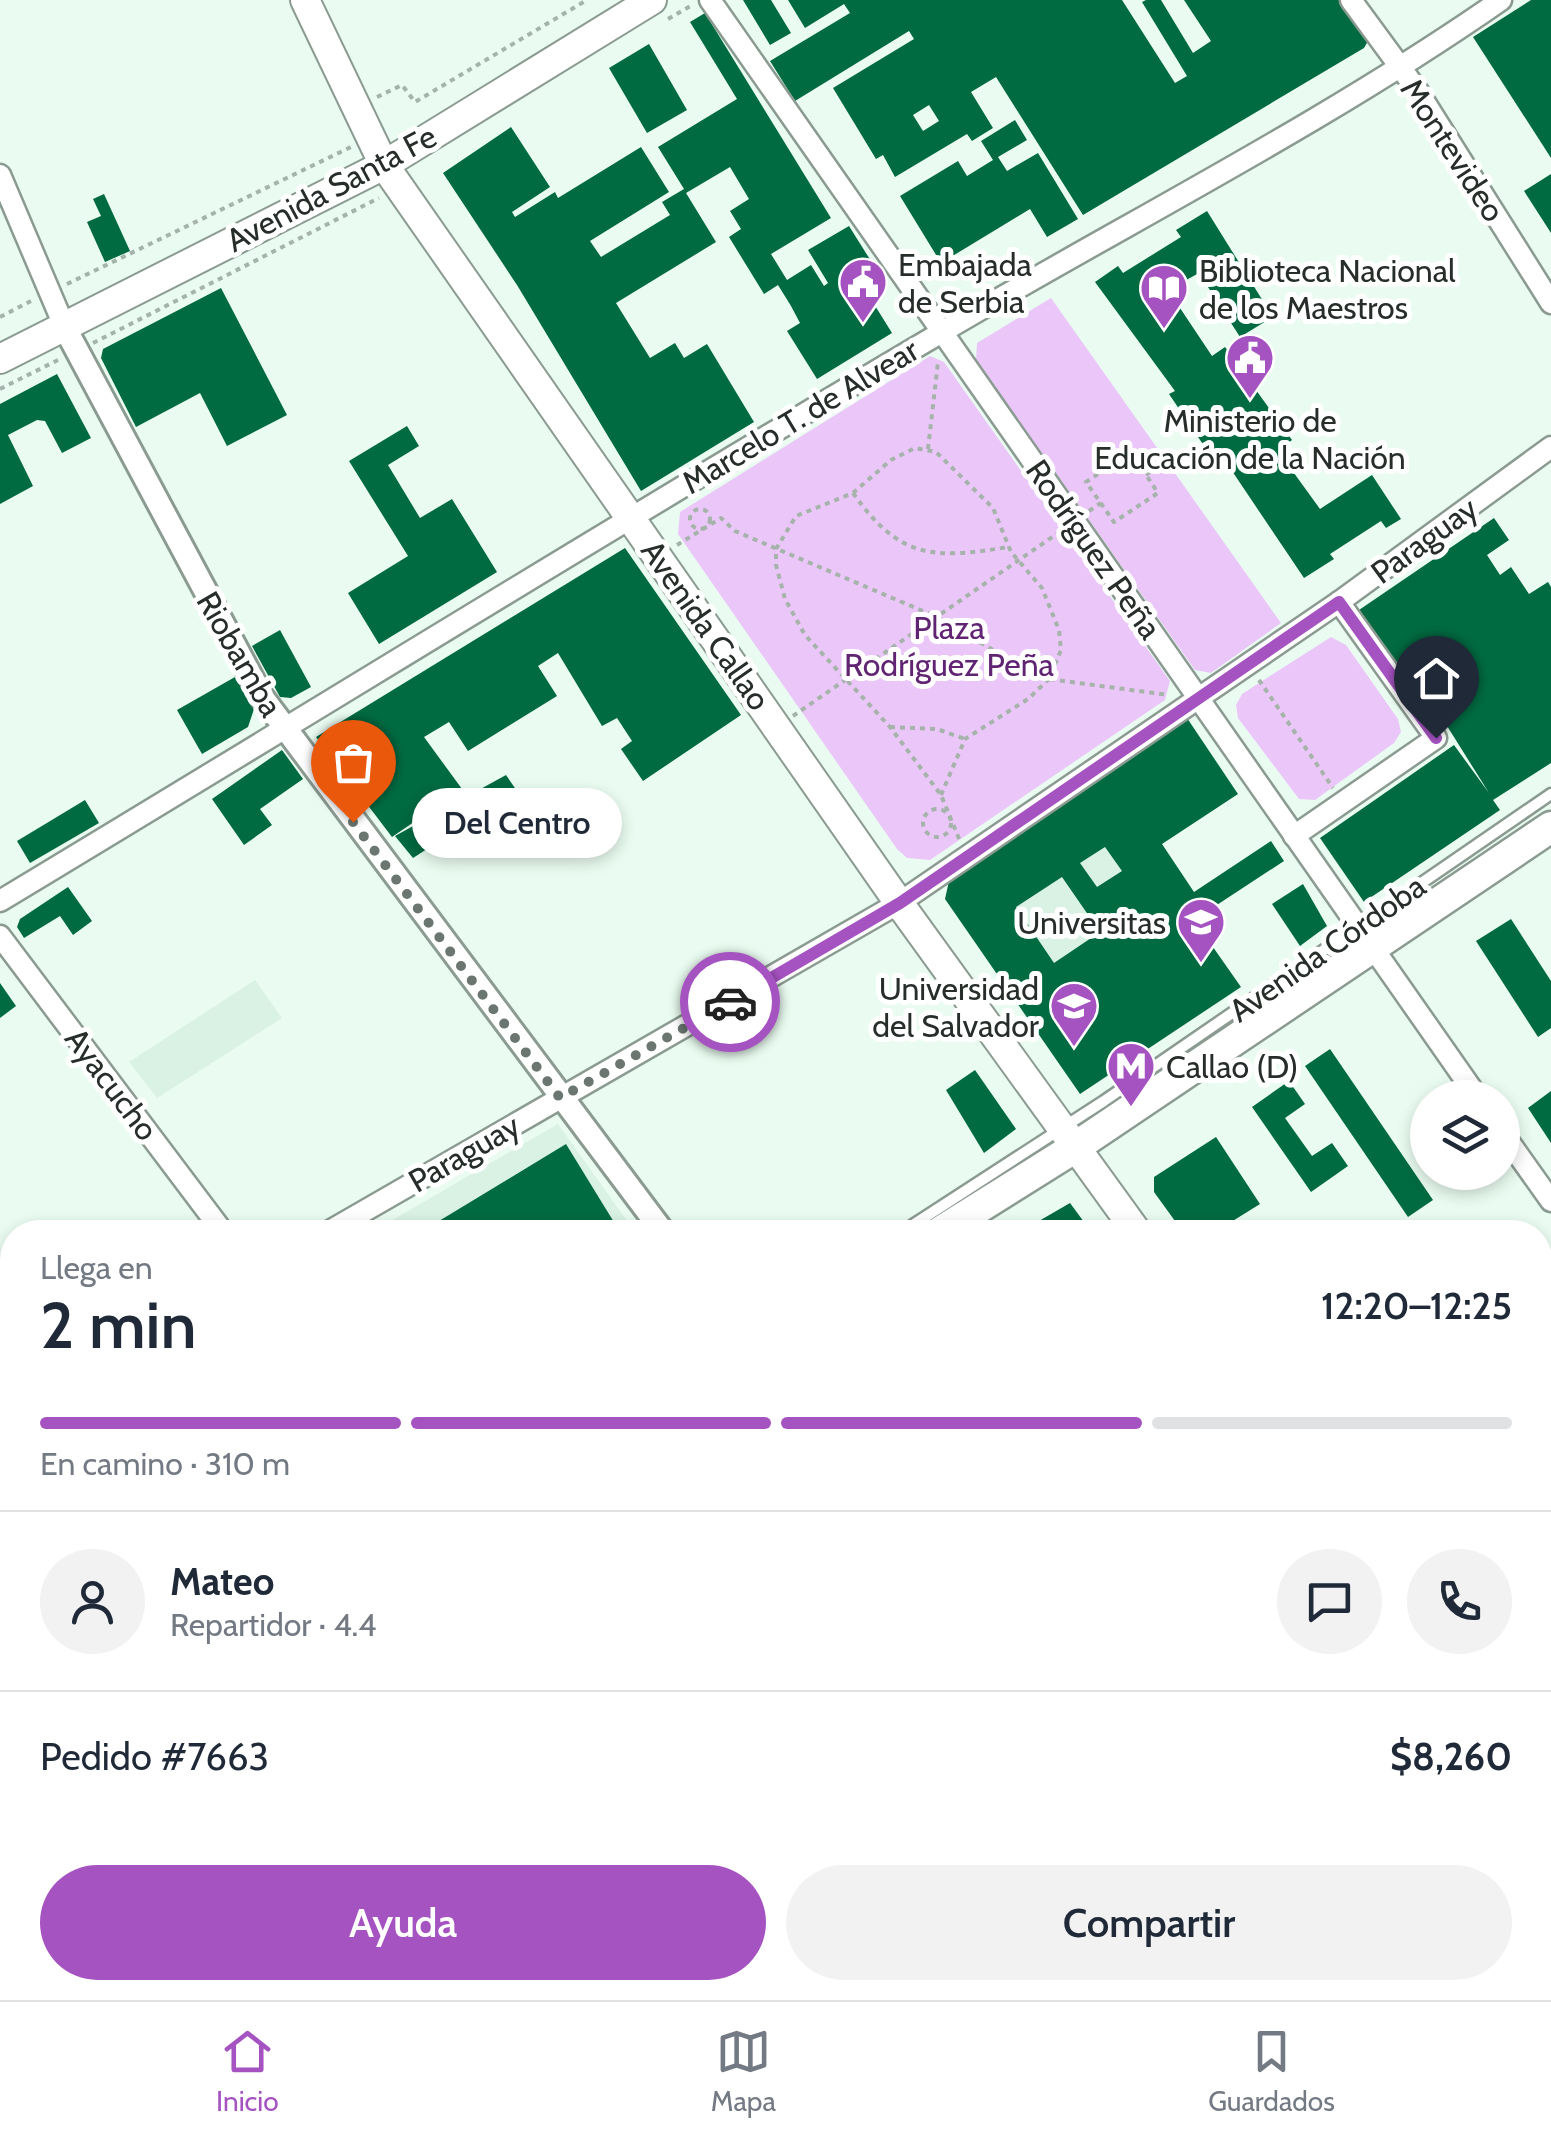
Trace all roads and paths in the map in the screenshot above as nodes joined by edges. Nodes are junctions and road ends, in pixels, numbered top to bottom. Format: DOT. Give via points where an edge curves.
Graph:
graph roads {
  1 [pos="305,0"];
  2 [pos="587,0"];
  3 [pos="652,0"];
  4 [pos="674,0"];
  5 [pos="710,0"];
  6 [pos="1351,0"];
  7 [pos="1501,0"];
  8 [pos="681,11"];
  9 [pos="1400,70"];
  10 [pos="356,107"];
  11 [pos="357,144"];
  12 [pos="384,165"];
  13 [pos="0,175"];
  14 [pos="46,294"];
  15 [pos="1551,303"];
  16 [pos="0,317"];
  17 [pos="64,328"];
  18 [pos="941,332"];
  19 [pos="0,359"];
  20 [pos="1551,447"];
  21 [pos="928,449"];
  22 [pos="1178,451"];
  23 [pos="1146,474"];
  24 [pos="853,493"];
  25 [pos="631,516"];
  26 [pos="1074,521"];
  27 [pos="1009,546"];
  28 [pos="776,549"];
  29 [pos="658,556"];
  30 [pos="1020,560"];
  31 [pos="1339,602"];
  32 [pos="937,617"];
  33 [pos="1248,664"];
  34 [pos="848,679"];
  35 [pos="1048,679"];
  36 [pos="1199,697"];
  37 [pos="890,727"];
  38 [pos="777,728"];
  39 [pos="284,730"];
  40 [pos="965,739"];
  41 [pos="1551,794"];
  42 [pos="941,795"];
  43 [pos="1343,802"];
  44 [pos="950,818"];
  45 [pos="1551,827"];
  46 [pos="1294,836"];
  47 [pos="967,858"];
  48 [pos="0,900"];
  49 [pos="900,903"];
  50 [pos="0,936"];
  51 [pos="1365,938"];
  52 [pos="1465,1080"];
  53 [pos="560,1098"];
  54 [pos="1067,1139"];
  55 [pos="1520,1157"];
  56 [pos="1551,1200"];
  57 [pos="214,1220"];
  58 [pos="349,1220"];
  59 [pos="654,1220"];
  60 [pos="923,1220"];
  61 [pos="956,1220"];
  62 [pos="1128,1220"];
  1 -- 10 [label="main road, Avenida Callao"];
  2 -- 10 [label="path" via="415,102 402,84"];
  3 -- 12 [label="main road, Avenida Santa Fe"];
  4 -- 8 [label="path"];
  5 -- 18 [label="street, Rodríguez Peña"];
  6 -- 9 [label="street, Montevideo"];
  7 -- 9 [label="street, Marcelo T. de Alvear"];
  9 -- 15 [label="street, Montevideo"];
  9 -- 18 [label="street, Marcelo T. de Alvear"];
  10 -- 12 [label="main road, Avenida Callao"];
  11 -- 14 [label="path"];
  12 -- 17 [label="main road, Avenida Santa Fe"];
  12 -- 25 [label="main road, Avenida Callao"];
  13 -- 14 [label="street, Riobamba"];
  14 -- 16 [label="path"];
  14 -- 17 [label="street, Riobamba"];
  17 -- 19 [label="main road, Avenida Santa Fe"];
  17 -- 39 [label="street, Riobamba" via="246,671"];
  18 -- 21 [label="path"];
  18 -- 25 [label="street, Marcelo T. de Alvear"];
  18 -- 26 [label="street, Rodríguez Peña"];
  20 -- 31 [label="street, Paraguay"];
  21 -- 24 [label="path" via="902,452"];
  21 -- 27 [label="path" via="993,508"];
  22 -- 23 [label="path"];
  23 -- 23 [label="path" via="1158,493 1114,522 1086,482 1131,452"];
  24 -- 27 [label="path" via="883,531 913,550"];
  24 -- 28 [label="path" via="796,516"];
  25 -- 29 [label="main road, Avenida Callao"];
  25 -- 39 [label="street, Marcelo T. de Alvear"];
  26 -- 30 [label="path"];
  26 -- 36 [label="street, Rodríguez Peña"];
  27 -- 30 [label="path"];
  28 -- 29 [label="path" via="735,532 721,518"];
  28 -- 32 [label="path"];
  28 -- 34 [label="path" via="779,582 795,618 817,651"];
  29 -- 38 [label="main road, Avenida Callao"];
  30 -- 32 [label="path"];
  30 -- 35 [label="path" via="1042,588 1059,630 1061,650"];
  31 -- 33 [label="street, Paraguay"];
  31 -- 43 [label="street" via="1436,738"];
  32 -- 34 [label="path"];
  32 -- 35 [label="path"];
  33 -- 36 [label="street, Paraguay"];
  33 -- 43 [label="path"];
  34 -- 37 [label="path"];
  34 -- 38 [label="path"];
  35 -- 36 [label="path"];
  35 -- 40 [label="path"];
  36 -- 46 [label="street, Rodríguez Peña"];
  36 -- 47 [label="street, Paraguay"];
  37 -- 40 [label="path" via="937,729"];
  37 -- 42 [label="path"];
  38 -- 49 [label="main road, Avenida Callao"];
  39 -- 48 [label="street, Marcelo T. de Alvear"];
  39 -- 53 [label="street, Riobamba"];
  40 -- 42 [label="path"];
  41 -- 51 [label="lane, Avenida Córdoba"];
  42 -- 44 [label="path"];
  43 -- 46 [label="street"];
  44 -- 44 [label="path" via="931,810 923,825 940,836 948,832"];
  44 -- 47 [label="path"];
  45 -- 51 [label="main road, Avenida Córdoba"];
  46 -- 51 [label="street, Rodríguez Peña"];
  47 -- 49 [label="street, Paraguay"];
  49 -- 53 [label="street, Paraguay"];
  49 -- 54 [label="main road, Avenida Callao"];
  50 -- 57 [label="street, Ayacucho"];
  51 -- 52 [label="street, Rodríguez Peña"];
  51 -- 54 [label="main road, Avenida Córdoba"];
  53 -- 58 [label="street, Paraguay"];
  53 -- 59 [label="street, Riobamba"];
  54 -- 60 [label="lane, Avenida Córdoba"];
  54 -- 61 [label="main road, Avenida Córdoba"];
  54 -- 62 [label="main road, Avenida Callao"];
  55 -- 56 [label="street"];
}
